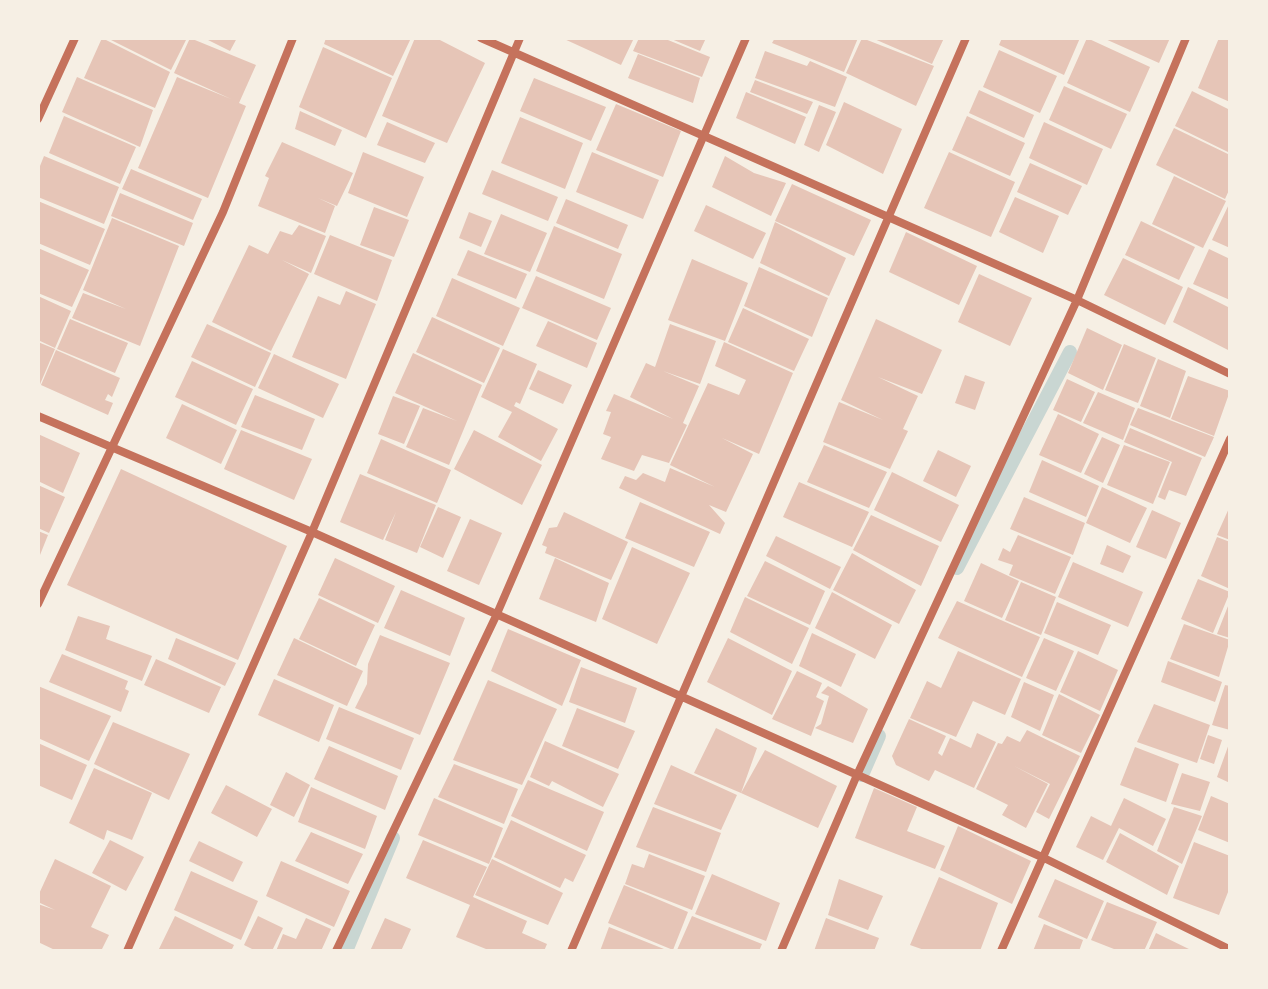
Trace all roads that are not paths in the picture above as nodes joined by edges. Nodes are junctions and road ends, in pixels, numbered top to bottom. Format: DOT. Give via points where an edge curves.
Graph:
graph roads {
  1 [pos="75,38"];
  2 [pos="293,38"];
  3 [pos="481,38"];
  4 [pos="520,38"];
  5 [pos="746,38"];
  6 [pos="966,38"];
  7 [pos="1186,38"];
  8 [pos="513,54"];
  9 [pos="38,119"];
  10 [pos="706,138"];
  11 [pos="889,216"];
  12 [pos="1077,300"];
  13 [pos="1230,374"];
  14 [pos="38,416"];
  15 [pos="1230,439"];
  16 [pos="112,447"];
  17 [pos="312,532"];
  18 [pos="38,604"];
  19 [pos="496,616"];
  20 [pos="680,697"];
  21 [pos="857,775"];
  22 [pos="1044,858"];
  23 [pos="1228,946"];
  24 [pos="127,951"];
  25 [pos="336,951"];
  26 [pos="571,951"];
  27 [pos="781,951"];
  28 [pos="1001,951"];
  1 -- 9 [label="street"];
  2 -- 16 [label="street" via="223,212"];
  3 -- 8 [label="street"];
  4 -- 8 [label="street"];
  5 -- 10 [label="street"];
  6 -- 11 [label="street"];
  7 -- 12 [label="street"];
  8 -- 10 [label="street"];
  8 -- 17 [label="street"];
  10 -- 11 [label="street"];
  10 -- 19 [label="street"];
  11 -- 12 [label="street"];
  11 -- 20 [label="street"];
  12 -- 13 [label="street"];
  12 -- 21 [label="street"];
  14 -- 16 [label="street"];
  15 -- 22 [label="street"];
  16 -- 17 [label="street"];
  16 -- 18 [label="street"];
  17 -- 19 [label="street"];
  17 -- 24 [label="street"];
  19 -- 20 [label="street"];
  19 -- 25 [label="street"];
  20 -- 21 [label="street"];
  20 -- 26 [label="street"];
  21 -- 22 [label="street"];
  21 -- 27 [label="street"];
  22 -- 23 [label="street"];
  22 -- 28 [label="street"];
}
